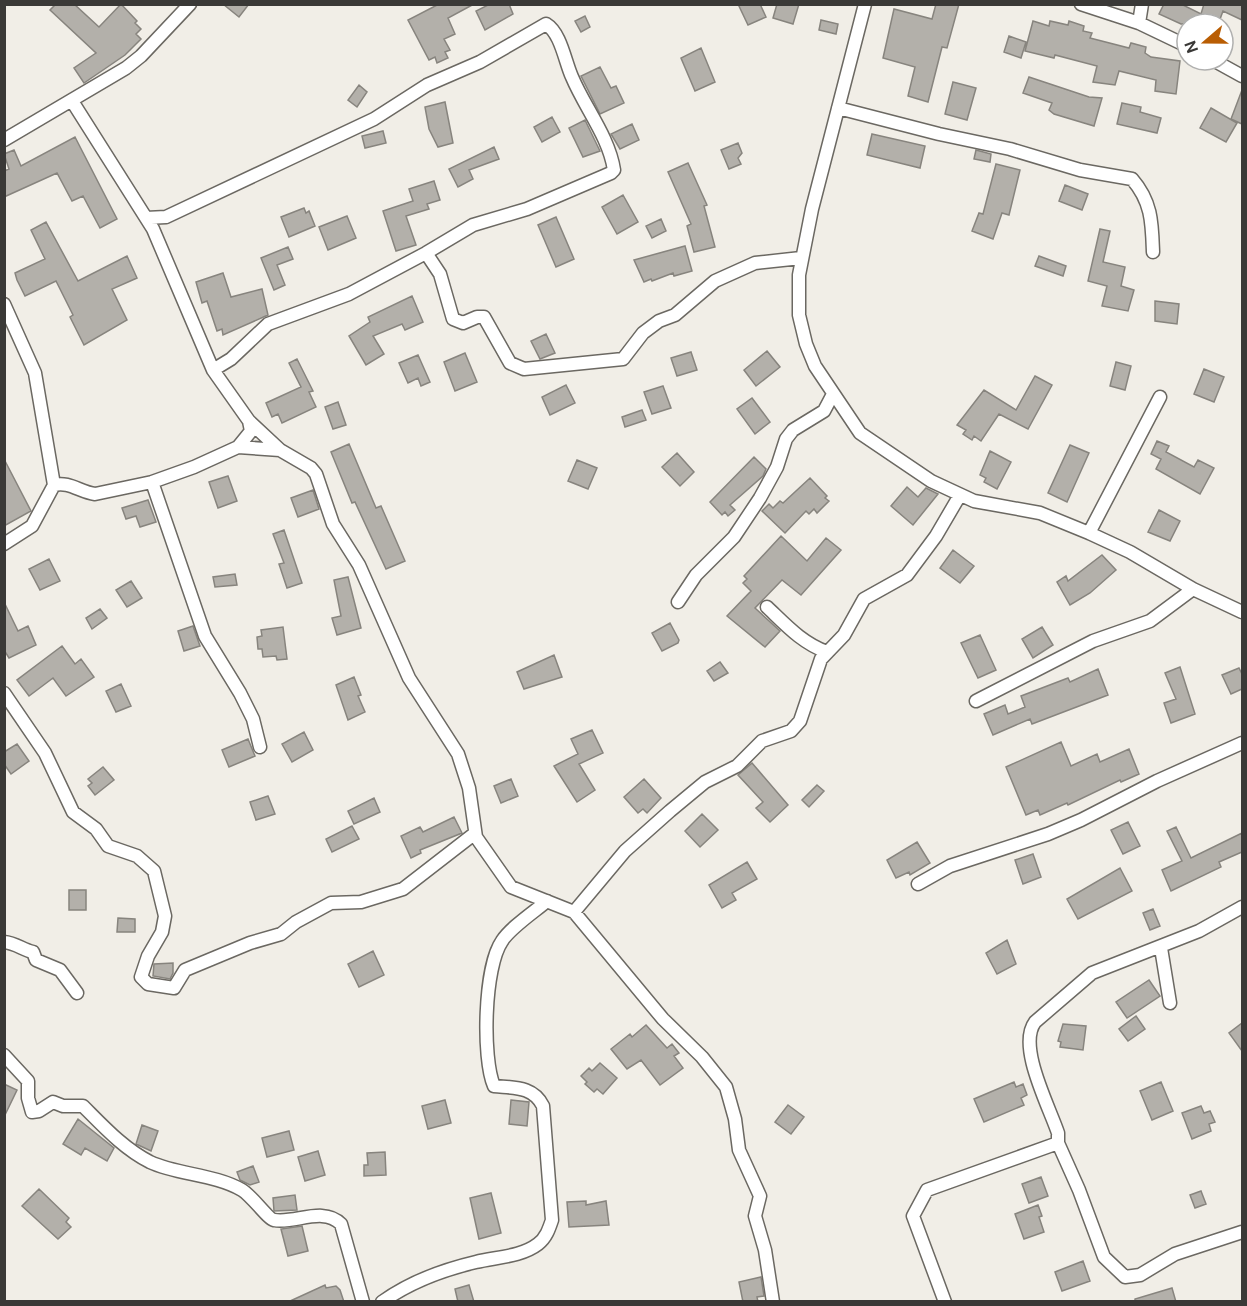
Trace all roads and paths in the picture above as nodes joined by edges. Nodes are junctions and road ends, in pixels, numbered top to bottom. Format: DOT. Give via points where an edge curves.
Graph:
graph roads {
  1 [pos="190,4"];
  2 [pos="866,4"];
  3 [pos="1082,4"];
  4 [pos="1142,4"];
  5 [pos="1139,23"];
  6 [pos="1175,40"];
  7 [pos="72,101"];
  8 [pos="838,108"];
  9 [pos="4,140"];
  10 [pos="146,218"];
  11 [pos="1153,252"];
  12 [pos="426,253"];
  13 [pos="801,258"];
  14 [pos="4,304"];
  15 [pos="213,370"];
  16 [pos="833,394"];
  17 [pos="1160,397"];
  18 [pos="249,421"];
  19 [pos="238,447"];
  20 [pos="280,450"];
  21 [pos="152,482"];
  22 [pos="54,486"];
  23 [pos="960,495"];
  24 [pos="1089,533"];
  25 [pos="4,544"];
  26 [pos="1193,589"];
  27 [pos="1242,597"];
  28 [pos="678,602"];
  29 [pos="767,607"];
  30 [pos="1240,611"];
  31 [pos="827,652"];
  32 [pos="4,693"];
  33 [pos="976,701"];
  34 [pos="1242,743"];
  35 [pos="260,747"];
  36 [pos="474,834"];
  37 [pos="918,884"];
  38 [pos="547,902"];
  39 [pos="1242,907"];
  40 [pos="574,912"];
  41 [pos="4,942"];
  42 [pos="1161,948"];
  43 [pos="77,993"];
  44 [pos="1170,1003"];
  45 [pos="4,1055"];
  46 [pos="1058,1143"];
  47 [pos="1242,1232"];
  48 [pos="363,1302"];
  49 [pos="382,1302"];
  50 [pos="773,1302"];
  51 [pos="945,1302"];
  1 -- 7 [label="street" via="141,56"];
  2 -- 8 [label="street"];
  3 -- 5 [label="street"];
  4 -- 5 [label="street"];
  5 -- 6 [label="street"];
  7 -- 9 [label="street"];
  7 -- 10 [label="street"];
  8 -- 11 [label="street" via="1080,170 1132,179 1145,196 1151,213"];
  8 -- 13 [label="street"];
  10 -- 12 [label="street" via="166,217 374,119 427,86 510,46 542,25 549,25 614,170 527,209 473,225"];
  10 -- 15 [label="street"];
  12 -- 13 [label="street" via="440,274 453,319 463,323 484,317 510,363 524,369 623,359 643,333 675,315 715,281 755,263"];
  12 -- 15 [label="street" via="349,294 268,324 231,360"];
  13 -- 16 [label="street" via="799,315 815,366"];
  14 -- 22 [label="street" via="35,373"];
  15 -- 18 [label="street"];
  16 -- 23 [label="street" via="868,440"];
  16 -- 28 [label="street" via="824,411 793,430 786,439 777,467 760,498 734,537 696,575"];
  17 -- 24 [label="street"];
  18 -- 19 [label="street" via="251,431"];
  18 -- 20 [label="street"];
  19 -- 20 [label="street"];
  19 -- 21 [label="street"];
  20 -- 36 [label="street" via="316,474 333,524 359,565 409,678 458,754 469,788"];
  21 -- 22 [label="street" via="95,494 66,483"];
  21 -- 35 [label="street" via="205,636 253,719"];
  22 -- 25 [label="street" via="32,526"];
  23 -- 24 [label="street" via="1040,513"];
  23 -- 31 [label="street" via="918,563 907,575 864,599 843,635"];
  24 -- 26 [label="street"];
  26 -- 30 [label="street"];
  26 -- 33 [label="street" via="1150,621 1093,641"];
  27 -- 30 [label="street"];
  29 -- 31 [label="street" via="811,646"];
  31 -- 40 [label="street" via="821,659 800,721 791,731 762,741 737,766 705,782 670,811 625,851"];
  32 -- 36 [label="street" via="45,753 73,812 96,829 108,846 137,855 154,871 165,916 162,932 141,977 148,984 174,988 185,970 280,934 331,903 361,902 403,889"];
  34 -- 37 [label="street" via="1081,820 950,866"];
  36 -- 38 [label="street" via="511,887"];
  38 -- 40 [label="street"];
  38 -- 49 [label="street" via="502,940 487,1004 486,1056 494,1086 528,1090 543,1106 552,1220 539,1244 406,1284"];
  39 -- 42 [label="street"];
  40 -- 50 [label="street" via="726,1088 739,1150 760,1196 755,1216"];
  41 -- 43 [label="street" via="17,944 33,952 36,960 60,970"];
  42 -- 44 [label="street"];
  42 -- 46 [label="street" via="1092,973 1029,1029 1030,1057 1058,1133"];
  45 -- 48 [label="street" via="28,1081 32,1112 53,1102 83,1106 115,1138 149,1161 241,1189 275,1221 309,1216 337,1220"];
  46 -- 47 [label="street" via="1104,1257 1125,1277 1140,1275 1175,1254"];
  46 -- 51 [label="street" via="927,1190 913,1215"];
}
